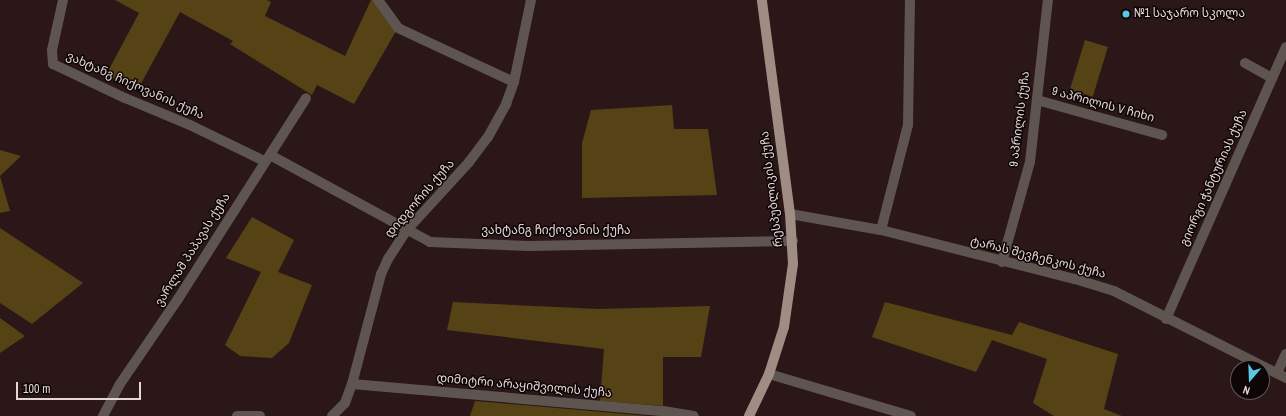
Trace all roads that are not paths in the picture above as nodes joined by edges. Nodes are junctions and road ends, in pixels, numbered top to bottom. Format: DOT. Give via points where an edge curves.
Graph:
graph roads {
  1 [pos="63,0"];
  2 [pos="378,0"];
  3 [pos="531,0"];
  4 [pos="762,0"];
  5 [pos="910,0"];
  6 [pos="1048,0"];
  7 [pos="1286,47"];
  8 [pos="1245,63"];
  9 [pos="1272,78"];
  10 [pos="514,82"];
  11 [pos="306,98"];
  12 [pos="1037,100"];
  13 [pos="1162,135"];
  14 [pos="267,158"];
  15 [pos="790,214"];
  16 [pos="407,230"];
  17 [pos="881,230"];
  18 [pos="793,241"];
  19 [pos="1002,262"];
  20 [pos="1166,319"];
  21 [pos="1286,354"];
  22 [pos="769,374"];
  23 [pos="1282,375"];
  24 [pos="352,384"];
  25 [pos="103,416"];
  26 [pos="237,416"];
  27 [pos="260,416"];
  28 [pos="332,416"];
  29 [pos="694,416"];
  30 [pos="749,416"];
  31 [pos="911,416"];
  1 -- 14 [label="street, ვახტანგ ჩიქოვანის ქუჩა" via="52,50 53,64 125,98"];
  2 -- 10 [label="street" via="398,28"];
  3 -- 10 [label="street, დიდგორის ქუჩა"];
  4 -- 15 [label="main road, რესპუბლიკის ქუჩა"];
  5 -- 17 [label="street" via="908,126"];
  6 -- 12 [label="street, 9 აპრილის ქუჩა"];
  7 -- 9 [label="street, გიორგი ჭანტურიას ქუჩა"];
  8 -- 9 [label="street"];
  9 -- 20 [label="street, გიორგი ჭანტურიას ქუჩა"];
  10 -- 16 [label="street, დიდგორის ქუჩა" via="506,104 488,136 469,162"];
  11 -- 14 [label="street, ვარლამ პაპავას ქუჩა"];
  12 -- 13 [label="street, 9 აპრილის V ჩიხი"];
  12 -- 19 [label="street, 9 აპრილის ქუჩა" via="1030,162"];
  14 -- 16 [label="street, ვახტანგ ჩიქოვანის ქუჩა"];
  14 -- 25 [label="street, ვარლამ პაპავას ქუჩა" via="178,299 120,384"];
  15 -- 17 [label="street, ტარას შევჩენკოს ქუჩა"];
  15 -- 18 [label="main road, რესპუბლიკის ქუჩა"];
  16 -- 18 [label="street, ვახტანგ ჩიქოვანის ქუჩა" via="430,242 529,246"];
  16 -- 24 [label="street, დიდგორის ქუჩა" via="380,274"];
  17 -- 19 [label="street, ტარას შევჩენკოს ქუჩა"];
  18 -- 22 [label="main road, რესპუბლიკის ქუჩა" via="789,304"];
  19 -- 20 [label="street, ტარას შევჩენკოს ქუჩა" via="1114,291"];
  20 -- 23 [label="street, ტარას შევჩენკოს ქუჩა"];
  21 -- 23 [label="street"];
  22 -- 30 [label="main road, რესპუბლიკის ქუჩა"];
  22 -- 31 [label="street"];
  24 -- 28 [label="street, დიდგორის ქუჩა" via="345,402"];
  24 -- 29 [label="street, დიმიტრი არაყიშვილის ქუჩა" via="663,411"];
  26 -- 27 [label="street"];
}
